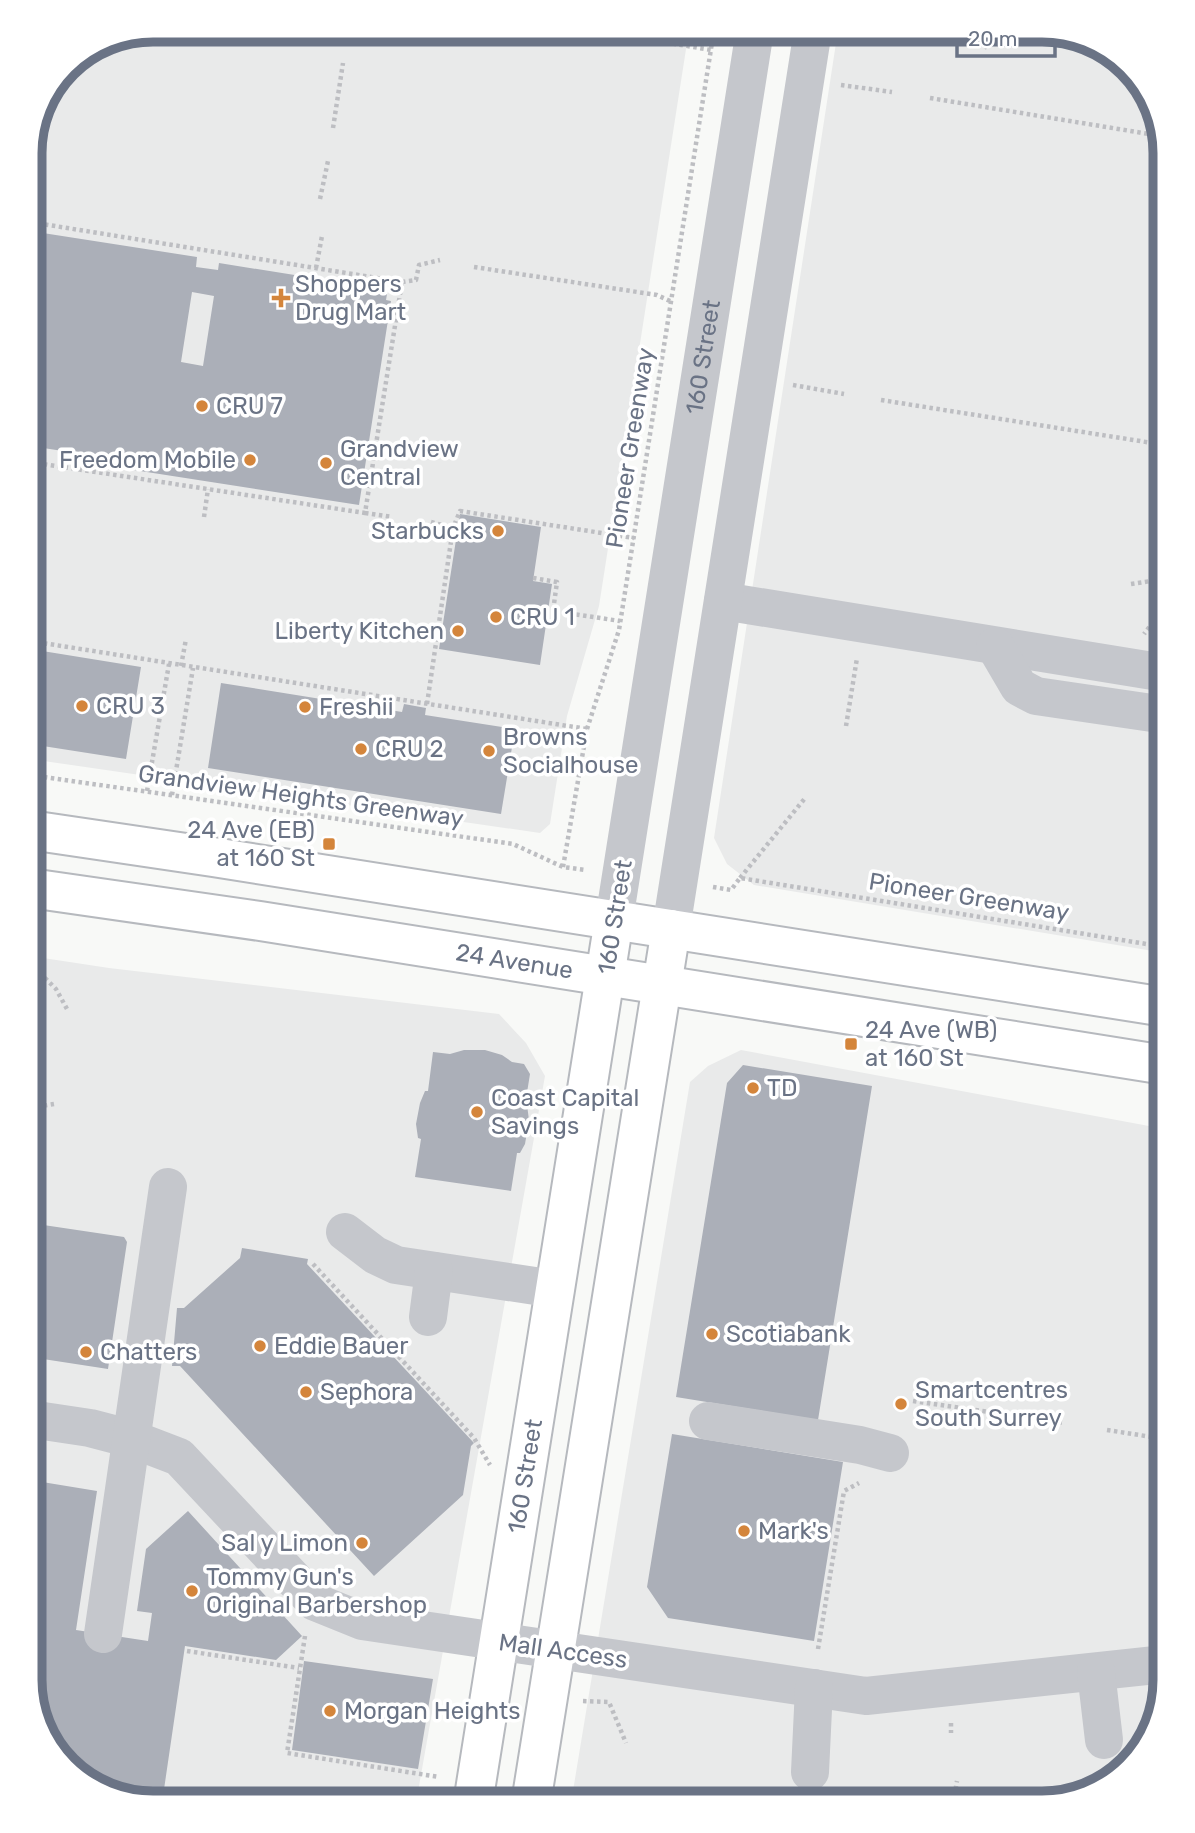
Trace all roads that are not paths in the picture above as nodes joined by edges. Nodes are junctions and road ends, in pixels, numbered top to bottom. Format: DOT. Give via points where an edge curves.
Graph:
graph roads {
  1 [pos="753,42"];
  2 [pos="811,42"];
  3 [pos="723,601"];
  4 [pos="995,646"];
  5 [pos="1153,671"];
  6 [pos="1152,713"];
  7 [pos="42,832"];
  8 [pos="42,890"];
  9 [pos="614,920"];
  10 [pos="671,929"];
  11 [pos="605,976"];
  12 [pos="662,985"];
  13 [pos="1153,1005"];
  14 [pos="1153,1063"];
  15 [pos="168,1187"];
  16 [pos="345,1232"];
  17 [pos="434,1271"];
  18 [pos="555,1289"];
  19 [pos="428,1317"];
  20 [pos="42,1421"];
  21 [pos="708,1421"];
  22 [pos="132,1439"];
  23 [pos="880,1465"];
  24 [pos="103,1633"];
  25 [pos="498,1642"];
  26 [pos="555,1650"];
  27 [pos="1153,1665"];
  28 [pos="1096,1672"];
  29 [pos="814,1689"];
  30 [pos="1104,1740"];
  31 [pos="810,1772"];
  32 [pos="475,1791"];
  33 [pos="533,1791"];
  1 -- 9 [label="street, 160 Street"];
  2 -- 3 [label="street"];
  3 -- 4 [label="street"];
  3 -- 10 [label="street"];
  4 -- 5 [label="street"];
  4 -- 6 [label="street" via="1019,687 1036,696"];
  7 -- 9 [label="main road"];
  8 -- 11 [label="main road, 24 Avenue"];
  9 -- 10 [label="main road"];
  9 -- 11 [label="main road, 160 Street"];
  10 -- 12 [label="main road"];
  10 -- 13 [label="main road"];
  11 -- 12 [label="main road, 24 Avenue"];
  11 -- 18 [label="main road, 160 Street"];
  12 -- 14 [label="main road, 24 Avenue"];
  12 -- 26 [label="main road"];
  15 -- 22 [label="street"];
  16 -- 17 [label="street" via="397,1265"];
  17 -- 18 [label="street"];
  17 -- 19 [label="street"];
  18 -- 25 [label="main road, 160 Street"];
  20 -- 22 [label="street, Mall Access"];
  21 -- 23 [label="street" via="860,1444"];
  22 -- 24 [label="street"];
  22 -- 25 [label="street, Mall Access" via="179,1457 315,1602 362,1621"];
  25 -- 26 [label="street, Mall Access"];
  25 -- 32 [label="main road, 160 Street"];
  26 -- 29 [label="street, Mall Access"];
  26 -- 33 [label="main road"];
  27 -- 28 [label="street, Mall Access"];
  28 -- 29 [label="street, Mall Access" via="866,1696"];
  28 -- 30 [label="street"];
  29 -- 31 [label="street"];
}
